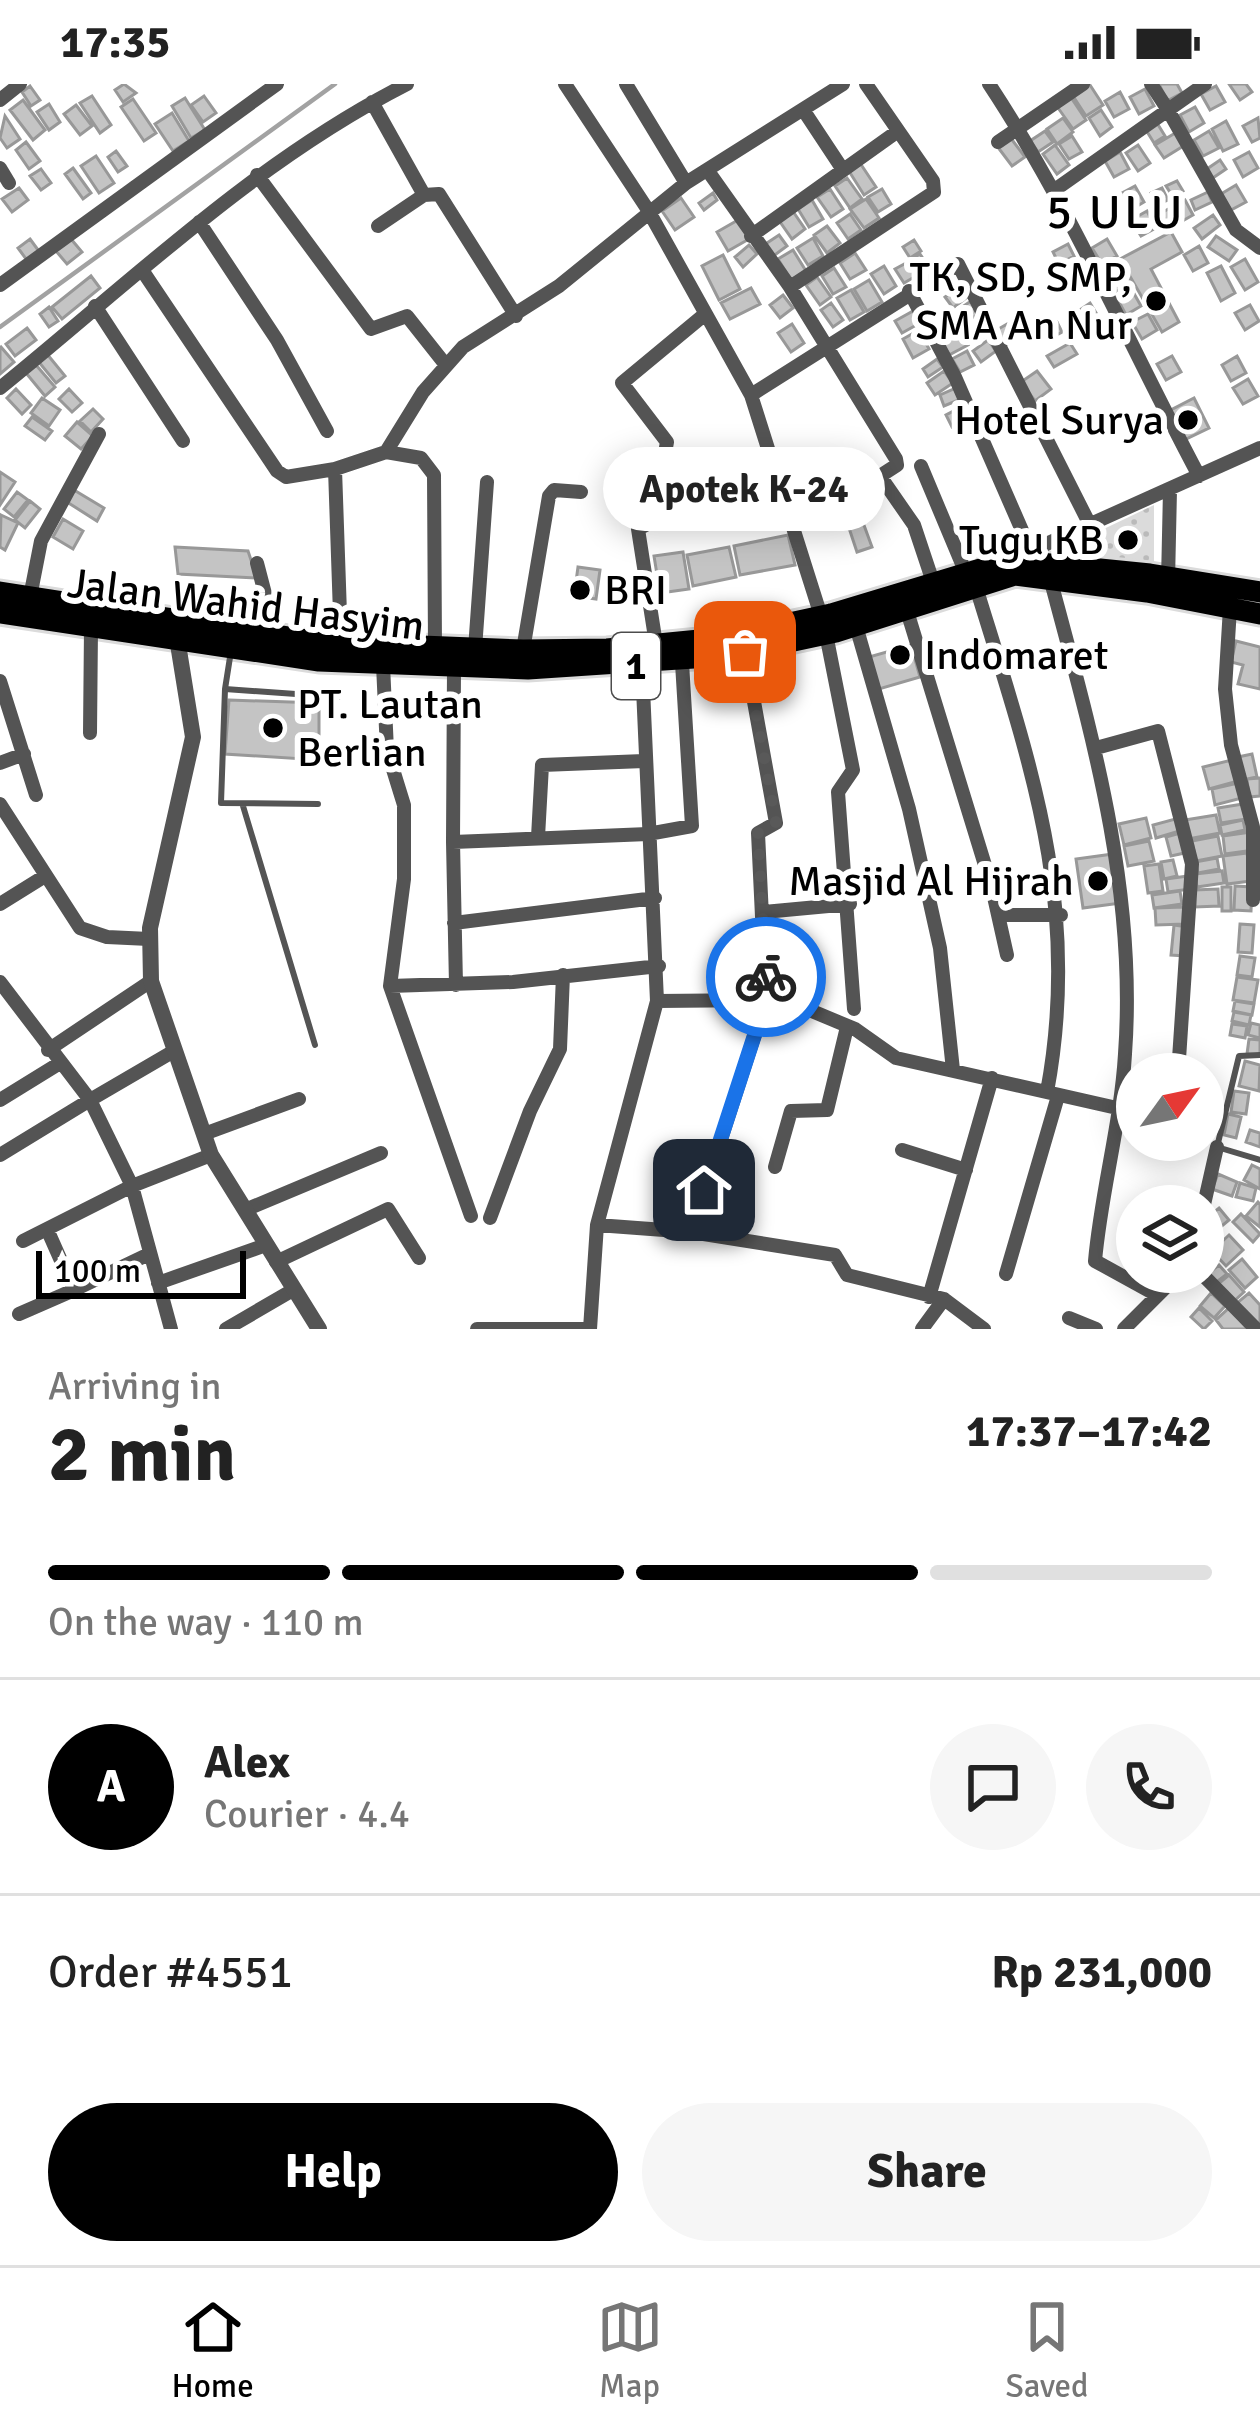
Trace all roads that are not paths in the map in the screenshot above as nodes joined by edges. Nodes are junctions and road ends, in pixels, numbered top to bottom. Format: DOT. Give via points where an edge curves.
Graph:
graph roads {
  1 [pos="20,84"];
  2 [pos="278,84"];
  3 [pos="406,84"];
  4 [pos="565,84"];
  5 [pos="626,84"];
  6 [pos="843,84"];
  7 [pos="866,84"];
  8 [pos="989,84"];
  9 [pos="1083,84"];
  10 [pos="1151,84"];
  11 [pos="1205,84"];
  12 [pos="0,100"];
  13 [pos="372,102"];
  14 [pos="804,110"];
  15 [pos="1168,110"];
  16 [pos="1018,129"];
  17 [pos="898,131"];
  18 [pos="998,142"];
  19 [pos="0,168"];
  20 [pos="843,170"];
  21 [pos="950,170"];
  22 [pos="708,171"];
  23 [pos="257,175"];
  24 [pos="934,181"];
  25 [pos="9,183"];
  26 [pos="686,183"];
  27 [pos="1056,189"];
  28 [pos="424,195"];
  29 [pos="648,210"];
  30 [pos="199,222"];
  31 [pos="378,226"];
  32 [pos="752,236"];
  33 [pos="1260,248"];
  34 [pos="142,270"];
  35 [pos="0,285"];
  36 [pos="790,286"];
  37 [pos="909,291"];
  38 [pos="95,306"];
  39 [pos="704,315"];
  40 [pos="516,316"];
  41 [pos="828,344"];
  42 [pos="445,364"];
  43 [pos="0,388"];
  44 [pos="752,395"];
  45 [pos="327,431"];
  46 [pos="99,434"];
  47 [pos="183,440"];
  48 [pos="1260,448"];
  49 [pos="386,452"];
  50 [pos="921,466"];
  51 [pos="335,470"];
  52 [pos="1198,476"];
  53 [pos="488,482"];
  54 [pos="1170,490"];
  55 [pos="580,492"];
  56 [pos="1091,527"];
  57 [pos="1020,556"];
  58 [pos="257,562"];
  59 [pos="1050,578"];
  60 [pos="970,579"];
  61 [pos="933,583"];
  62 [pos="1167,586"];
  63 [pos="0,592"];
  64 [pos="1260,592"];
  65 [pos="30,597"];
  66 [pos="1230,608"];
  67 [pos="907,611"];
  68 [pos="0,613"];
  69 [pos="1260,614"];
  70 [pos="823,625"];
  71 [pos="856,626"];
  72 [pos="91,628"];
  73 [pos="276,636"];
  74 [pos="177,638"];
  75 [pos="341,643"];
  76 [pos="656,644"];
  77 [pos="232,647"];
  78 [pos="435,647"];
  79 [pos="475,649"];
  80 [pos="523,650"];
  81 [pos="745,652"];
  82 [pos="682,663"];
  83 [pos="383,665"];
  84 [pos="642,666"];
  85 [pos="454,669"];
  86 [pos="0,681"];
  87 [pos="225,689"];
  88 [pos="338,697"];
  89 [pos="90,733"];
  90 [pos="1096,748"];
  91 [pos="24,754"];
  92 [pos="644,761"];
  93 [pos="0,763"];
  94 [pos="36,795"];
  95 [pos="0,804"];
  96 [pos="318,804"];
  97 [pos="243,806"];
  98 [pos="648,834"];
  99 [pos="538,838"];
  100 [pos="453,842"];
  101 [pos="45,876"];
  102 [pos="655,898"];
  103 [pos="1253,900"];
  104 [pos="0,904"];
  105 [pos="850,904"];
  106 [pos="764,912"];
  107 [pos="999,915"];
  108 [pos="1060,915"];
  109 [pos="454,923"];
  110 [pos="149,939"];
  111 [pos="1006,956"];
  112 [pos="659,966"];
  113 [pos="563,975"];
  114 [pos="152,981"];
  115 [pos="0,982"];
  116 [pos="456,985"];
  117 [pos="390,986"];
  118 [pos="766,1000"];
  119 [pos="657,1001"];
  120 [pos="854,1009"];
  121 [pos="847,1028"];
  122 [pos="315,1046"];
  123 [pos="48,1050"];
  124 [pos="174,1051"];
  125 [pos="1125,1053"];
  126 [pos="1180,1053"];
  127 [pos="1260,1055"];
  128 [pos="60,1063"];
  129 [pos="953,1070"];
  130 [pos="992,1078"];
  131 [pos="1053,1094"];
  132 [pos="0,1100"];
  133 [pos="90,1100"];
  134 [pos="299,1100"];
  135 [pos="1116,1108"];
  136 [pos="1224,1118"];
  137 [pos="1116,1121"];
  138 [pos="204,1134"];
  139 [pos="1224,1149"];
  140 [pos="902,1150"];
  141 [pos="381,1154"];
  142 [pos="0,1155"];
  143 [pos="211,1155"];
  144 [pos="1260,1160"];
  145 [pos="775,1167"];
  146 [pos="966,1170"];
  147 [pos="131,1186"];
  148 [pos="245,1210"];
  149 [pos="471,1216"];
  150 [pos="490,1218"];
  151 [pos="597,1226"];
  152 [pos="47,1229"];
  153 [pos="691,1232"];
  154 [pos="23,1240"];
  155 [pos="266,1245"];
  156 [pos="149,1253"];
  157 [pos="419,1258"];
  158 [pos="276,1262"];
  159 [pos="1006,1274"];
  160 [pos="158,1283"];
  161 [pos="74,1290"];
  162 [pos="293,1290"];
  163 [pos="1221,1293"];
  164 [pos="1157,1295"];
  165 [pos="936,1298"];
  166 [pos="20,1315"];
  167 [pos="1069,1318"];
  168 [pos="171,1329"];
  169 [pos="226,1329"];
  170 [pos="319,1329"];
  171 [pos="477,1329"];
  172 [pos="587,1329"];
  173 [pos="922,1329"];
  174 [pos="984,1329"];
  175 [pos="1096,1329"];
  176 [pos="1124,1329"];
  177 [pos="1256,1329"];
  1 -- 12 [label="street"];
  2 -- 35 [label="street"];
  3 -- 13 [label="street"];
  4 -- 29 [label="street"];
  5 -- 26 [label="street"];
  6 -- 14 [label="street"];
  7 -- 17 [label="street"];
  8 -- 16 [label="street"];
  9 -- 16 [label="street"];
  10 -- 15 [label="street"];
  11 -- 15 [label="street"];
  13 -- 23 [label="street"];
  13 -- 28 [label="street"];
  14 -- 20 [label="street"];
  14 -- 22 [label="street"];
  15 -- 27 [label="street"];
  15 -- 33 [label="street" via="1236,230"];
  16 -- 18 [label="street"];
  16 -- 27 [label="street"];
  17 -- 20 [label="street"];
  17 -- 24 [label="street"];
  19 -- 25 [label="street"];
  20 -- 32 [label="street"];
  21 -- 24 [label="street"];
  22 -- 26 [label="street"];
  22 -- 32 [label="street"];
  23 -- 30 [label="street"];
  23 -- 42 [label="street" via="371,328 407,316"];
  24 -- 36 [label="street" via="932,194"];
  26 -- 29 [label="street"];
  27 -- 52 [label="street"];
  28 -- 31 [label="street"];
  28 -- 40 [label="street" via="440,194"];
  29 -- 39 [label="street"];
  29 -- 40 [label="street"];
  30 -- 34 [label="street"];
  30 -- 45 [label="street"];
  32 -- 36 [label="street"];
  34 -- 38 [label="street"];
  34 -- 51 [label="street" via="277,471 286,477"];
  36 -- 41 [label="street"];
  37 -- 41 [label="street"];
  37 -- 56 [label="street" via="961,266"];
  37 -- 57 [label="street" via="955,377"];
  38 -- 43 [label="street"];
  38 -- 47 [label="street"];
  39 -- 44 [label="street"];
  39 -- 76 [label="street" via="623,379 667,442 649,466 660,518 638,530"];
  40 -- 42 [label="street"];
  41 -- 44 [label="street"];
  41 -- 61 [label="street" via="896,459 880,476 914,525"];
  42 -- 49 [label="street"];
  44 -- 70 [label="street"];
  46 -- 65 [label="street" via="41,542"];
  48 -- 52 [label="street"];
  49 -- 51 [label="street"];
  49 -- 78 [label="street" via="421,458 434,475"];
  50 -- 60 [label="street"];
  51 -- 75 [label="street"];
  52 -- 54 [label="street"];
  53 -- 79 [label="street"];
  54 -- 56 [label="street"];
  54 -- 62 [label="street"];
  55 -- 80 [label="street" via="549,496"];
  56 -- 57 [label="street"];
  57 -- 60 [label="highway, Jalan Wahid Hasyim / 1"];
  57 -- 62 [label="highway, Jalan Wahid Hasyim / 1"];
  58 -- 73 [label="street"];
  59 -- 60 [label="highway, Jalan Wahid Hasyim / 1"];
  59 -- 62 [label="highway, Jalan Wahid Hasyim / 1"];
  59 -- 90 [label="street"];
  60 -- 61 [label="highway, Jalan Wahid Hasyim / 1"];
  60 -- 67 [label="highway, Jalan Wahid Hasyim / 1"];
  60 -- 108 [label="street" via="1022,735"];
  61 -- 70 [label="highway, Jalan Wahid Hasyim / 1"];
  62 -- 64 [label="highway, Jalan Wahid Hasyim / 1"];
  62 -- 66 [label="highway, Jalan Wahid Hasyim / 1"];
  63 -- 65 [label="highway, Jalan Wahid Hasyim / 1"];
  65 -- 73 [label="highway, Jalan Wahid Hasyim / 1"];
  66 -- 69 [label="highway, Jalan Wahid Hasyim / 1"];
  66 -- 103 [label="street" via="1225,689 1254,838"];
  67 -- 71 [label="highway, Jalan Wahid Hasyim / 1"];
  67 -- 107 [label="street"];
  68 -- 72 [label="highway, Jalan Wahid Hasyim / 1"];
  70 -- 71 [label="highway, Jalan Wahid Hasyim / 1"];
  70 -- 76 [label="highway, Jalan Wahid Hasyim / 1"];
  70 -- 81 [label="highway, Jalan Wahid Hasyim / 1"];
  70 -- 105 [label="street" via="853,770 838,792"];
  71 -- 129 [label="street" via="940,948"];
  72 -- 74 [label="highway, Jalan Wahid Hasyim / 1"];
  72 -- 89 [label="street"];
  73 -- 75 [label="highway, Jalan Wahid Hasyim / 1"];
  74 -- 77 [label="highway, Jalan Wahid Hasyim / 1"];
  74 -- 110 [label="street" via="193,737"];
  75 -- 78 [label="highway, Jalan Wahid Hasyim / 1"];
  76 -- 80 [label="highway, Jalan Wahid Hasyim / 1"];
  77 -- 83 [label="highway, Jalan Wahid Hasyim / 1"];
  77 -- 87 [label="lane"];
  78 -- 79 [label="highway, Jalan Wahid Hasyim / 1"];
  79 -- 80 [label="highway, Jalan Wahid Hasyim / 1"];
  81 -- 82 [label="highway, Jalan Wahid Hasyim / 1"];
  81 -- 106 [label="street" via="776,823 758,833"];
  82 -- 84 [label="highway, Jalan Wahid Hasyim / 1"];
  82 -- 98 [label="street" via="695,821"];
  83 -- 85 [label="highway, Jalan Wahid Hasyim / 1"];
  83 -- 117 [label="street" via="389,763 404,806"];
  84 -- 85 [label="highway, Jalan Wahid Hasyim / 1"];
  84 -- 92 [label="street"];
  85 -- 100 [label="street"];
  86 -- 91 [label="street"];
  87 -- 88 [label="lane"];
  87 -- 97 [label="lane" via="219,800"];
  90 -- 125 [label="street" via="1124,890"];
  90 -- 126 [label="street" via="1157,730 1190,851"];
  91 -- 93 [label="street"];
  91 -- 94 [label="street"];
  92 -- 98 [label="street"];
  92 -- 99 [label="street" via="542,765"];
  95 -- 101 [label="street"];
  96 -- 97 [label="lane"];
  97 -- 122 [label="lane"];
  98 -- 99 [label="street"];
  98 -- 102 [label="street"];
  99 -- 100 [label="street"];
  100 -- 109 [label="street"];
  101 -- 104 [label="street"];
  101 -- 110 [label="street" via="80,928"];
  102 -- 109 [label="street"];
  102 -- 112 [label="street"];
  105 -- 106 [label="street"];
  105 -- 120 [label="street"];
  106 -- 118 [label="street"];
  107 -- 108 [label="street"];
  107 -- 111 [label="street"];
  108 -- 131 [label="street"];
  109 -- 116 [label="street"];
  110 -- 114 [label="street"];
  112 -- 113 [label="street"];
  112 -- 119 [label="street"];
  113 -- 116 [label="street"];
  113 -- 150 [label="street" via="560,1049"];
  114 -- 123 [label="street"];
  114 -- 124 [label="street"];
  115 -- 123 [label="street"];
  116 -- 117 [label="street"];
  117 -- 149 [label="street"];
  118 -- 119 [label="street"];
  118 -- 121 [label="street"];
  118 -- 153 [label="street"];
  119 -- 151 [label="street"];
  121 -- 129 [label="street" via="888,1055"];
  121 -- 145 [label="street" via="826,1110 791,1111"];
  123 -- 128 [label="street"];
  124 -- 133 [label="street"];
  124 -- 138 [label="street"];
  127 -- 136 [label="lane" via="1239,1056"];
  128 -- 132 [label="street"];
  128 -- 133 [label="street"];
  129 -- 130 [label="street"];
  130 -- 131 [label="street"];
  130 -- 146 [label="street"];
  131 -- 135 [label="street"];
  131 -- 159 [label="street"];
  133 -- 142 [label="street"];
  133 -- 147 [label="street"];
  134 -- 138 [label="street"];
  137 -- 164 [label="street" via="1095,1263"];
  138 -- 143 [label="street"];
  139 -- 144 [label="lane"];
  140 -- 146 [label="street"];
  141 -- 148 [label="street"];
  143 -- 147 [label="street"];
  143 -- 148 [label="street"];
  146 -- 165 [label="street"];
  147 -- 152 [label="street"];
  147 -- 156 [label="street"];
  148 -- 155 [label="street"];
  151 -- 153 [label="street"];
  151 -- 172 [label="street"];
  152 -- 154 [label="street"];
  152 -- 161 [label="street"];
  153 -- 165 [label="street" via="835,1255 847,1275"];
  155 -- 158 [label="street"];
  155 -- 160 [label="street"];
  156 -- 160 [label="street"];
  156 -- 161 [label="street"];
  157 -- 158 [label="street" via="386,1209"];
  158 -- 162 [label="street"];
  160 -- 168 [label="street"];
  161 -- 166 [label="street"];
  162 -- 169 [label="street"];
  162 -- 170 [label="street"];
  163 -- 177 [label="street"];
  164 -- 176 [label="street"];
  165 -- 173 [label="street"];
  165 -- 174 [label="street"];
  167 -- 175 [label="street"];
  171 -- 172 [label="street"];
}
